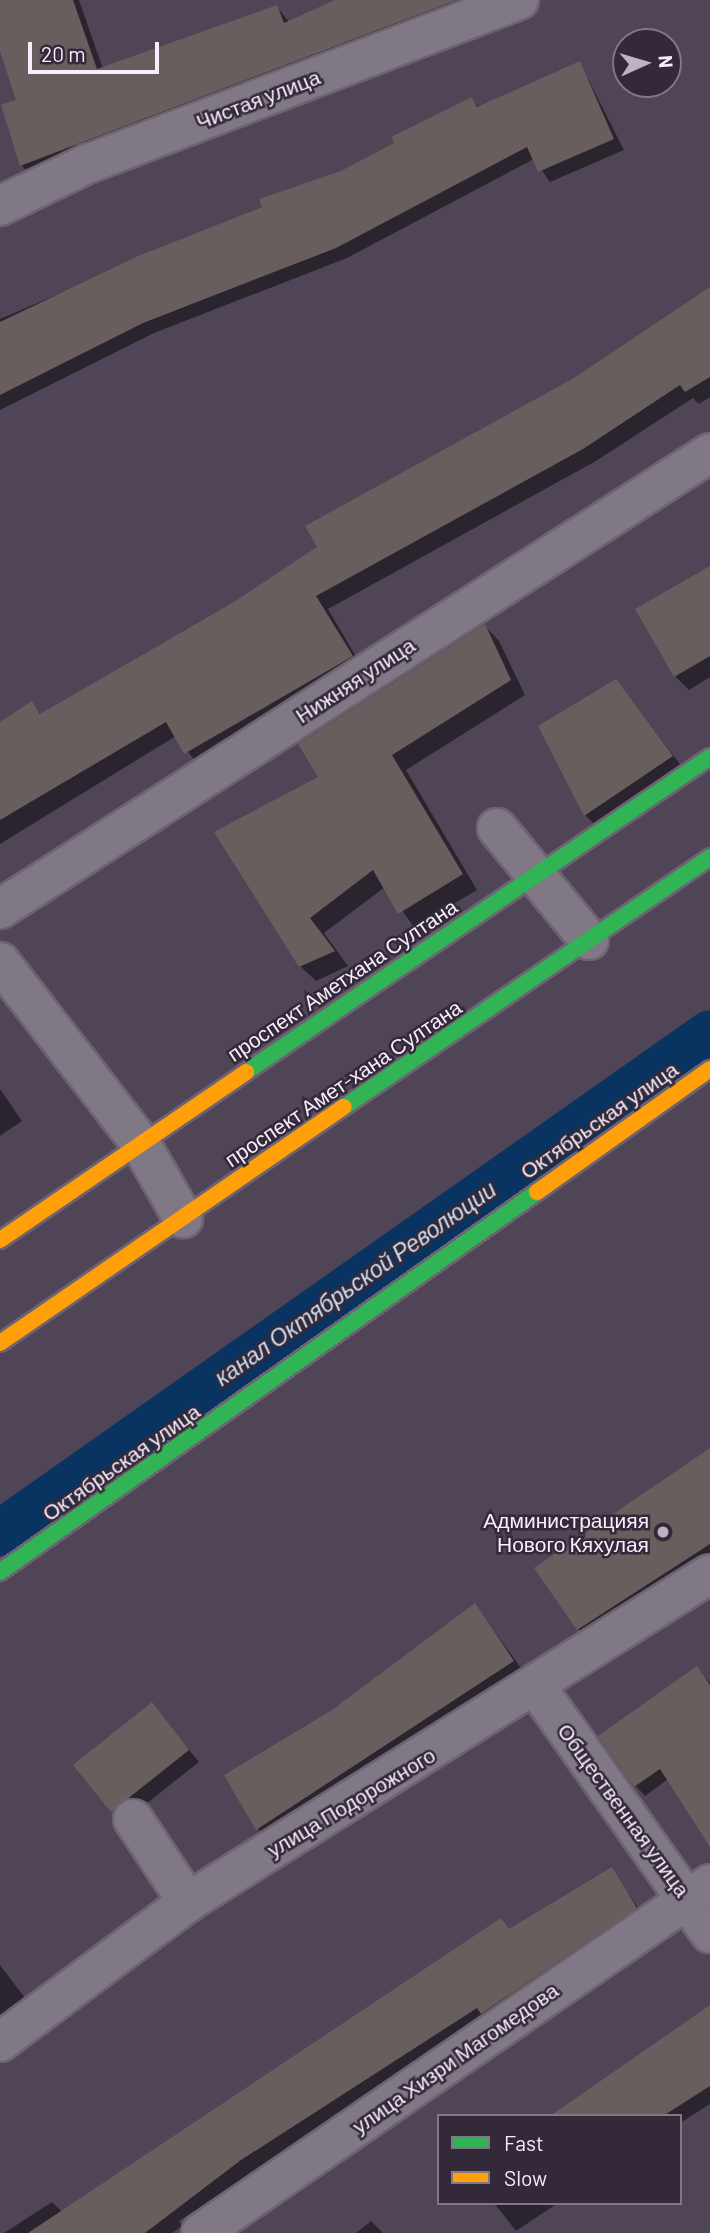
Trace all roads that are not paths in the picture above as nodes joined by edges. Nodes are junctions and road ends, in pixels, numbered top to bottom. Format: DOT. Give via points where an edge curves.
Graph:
graph roads {
  1 [pos="519,0"];
  2 [pos="0,206"];
  3 [pos="710,453"];
  4 [pos="710,757"];
  5 [pos="497,828"];
  6 [pos="710,857"];
  7 [pos="539,873"];
  8 [pos="0,909"];
  9 [pos="589,940"];
  10 [pos="0,962"];
  11 [pos="710,1069"];
  12 [pos="139,1141"];
  13 [pos="183,1219"];
  14 [pos="0,1240"];
  15 [pos="0,1343"];
  16 [pos="0,1572"];
  17 [pos="710,1574"];
  18 [pos="537,1688"];
  19 [pos="133,1819"];
  20 [pos="699,1891"];
  21 [pos="188,1902"];
  22 [pos="710,1933"];
  23 [pos="0,2042"];
  24 [pos="201,2233"];
  1 -- 2 [label="street, Чистая улица" via="87,164"];
  3 -- 8 [label="street, Нижняя улица"];
  4 -- 7 [label="main road, проспект Аметхана Султана"];
  5 -- 7 [label="street"];
  6 -- 9 [label="main road, проспект Амет-хана Султана"];
  7 -- 9 [label="street"];
  7 -- 12 [label="main road, проспект Аметхана Султана"];
  9 -- 13 [label="main road, проспект Амет-хана Султана"];
  10 -- 12 [label="street"];
  11 -- 16 [label="main road, Октябрьская улица"];
  12 -- 13 [label="street"];
  12 -- 14 [label="main road, проспект Аметхана Султана"];
  13 -- 15 [label="main road, проспект Амет-хана Султана"];
  17 -- 18 [label="street, улица Подорожного"];
  18 -- 20 [label="street, Общественная улица"];
  18 -- 21 [label="street, улица Подорожного"];
  19 -- 21 [label="street"];
  20 -- 22 [label="street, Общественная улица"];
  20 -- 24 [label="street, улица Хизри Магомедова"];
  21 -- 23 [label="street, улица Подорожного"];
}
